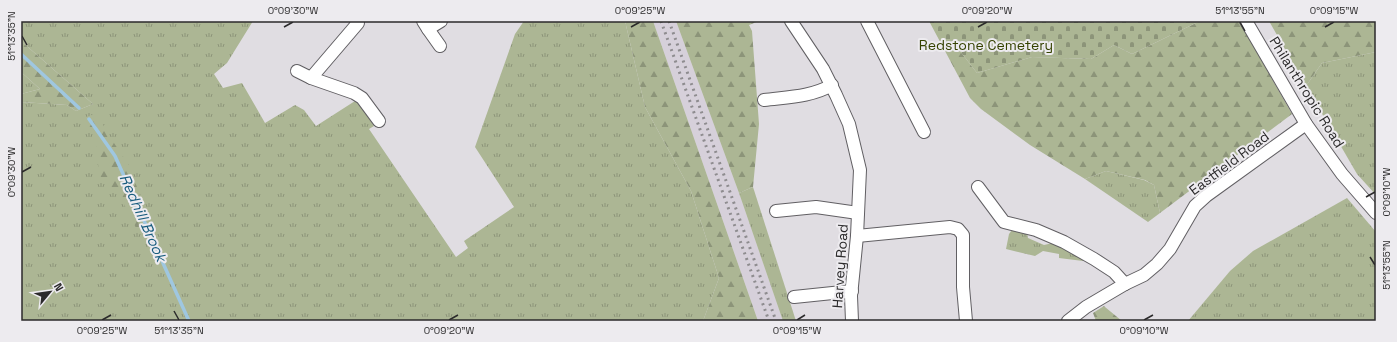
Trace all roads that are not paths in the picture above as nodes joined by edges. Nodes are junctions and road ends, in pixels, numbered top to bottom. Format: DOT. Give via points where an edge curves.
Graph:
graph roads {
  1 [pos="441,21"];
  2 [pos="791,21"];
  3 [pos="867,21"];
  4 [pos="1246,21"];
  5 [pos="358,22"];
  6 [pos="426,25"];
  7 [pos="440,46"];
  8 [pos="297,71"];
  9 [pos="311,78"];
  10 [pos="832,85"];
  11 [pos="764,100"];
  12 [pos="379,121"];
  13 [pos="1306,124"];
  14 [pos="924,132"];
  15 [pos="978,187"];
  16 [pos="776,211"];
  17 [pos="858,213"];
  18 [pos="1376,213"];
  19 [pos="857,236"];
  20 [pos="1125,284"];
  21 [pos="852,291"];
  22 [pos="794,297"];
  23 [pos="852,321"];
  24 [pos="966,321"];
  25 [pos="1068,321"];
  1 -- 6 [label="street"];
  2 -- 10 [label="street, Harvey Road"];
  3 -- 14 [label="street"];
  4 -- 13 [label="street, Philanthropic Road"];
  5 -- 9 [label="street"];
  6 -- 7 [label="street"];
  8 -- 9 [label="street"];
  9 -- 12 [label="street" via="358,96"];
  10 -- 11 [label="street" via="811,94"];
  10 -- 17 [label="street, Harvey Road" via="848,124 860,170"];
  13 -- 18 [label="street, Philanthropic Road" via="1342,174"];
  13 -- 20 [label="street, Eastfield Road" via="1206,196 1195,206 1170,249 1157,264 1144,275"];
  15 -- 20 [label="street" via="1004,222 1036,230 1064,242 1114,272"];
  16 -- 17 [label="street, Harvey Road" via="816,207"];
  17 -- 19 [label="street, Harvey Road"];
  19 -- 21 [label="street, Harvey Road"];
  19 -- 24 [label="street" via="950,227 958,229 963,235"];
  20 -- 25 [label="street, Eastfield Road"];
  21 -- 22 [label="street"];
  21 -- 23 [label="street, Harvey Road"];
}
